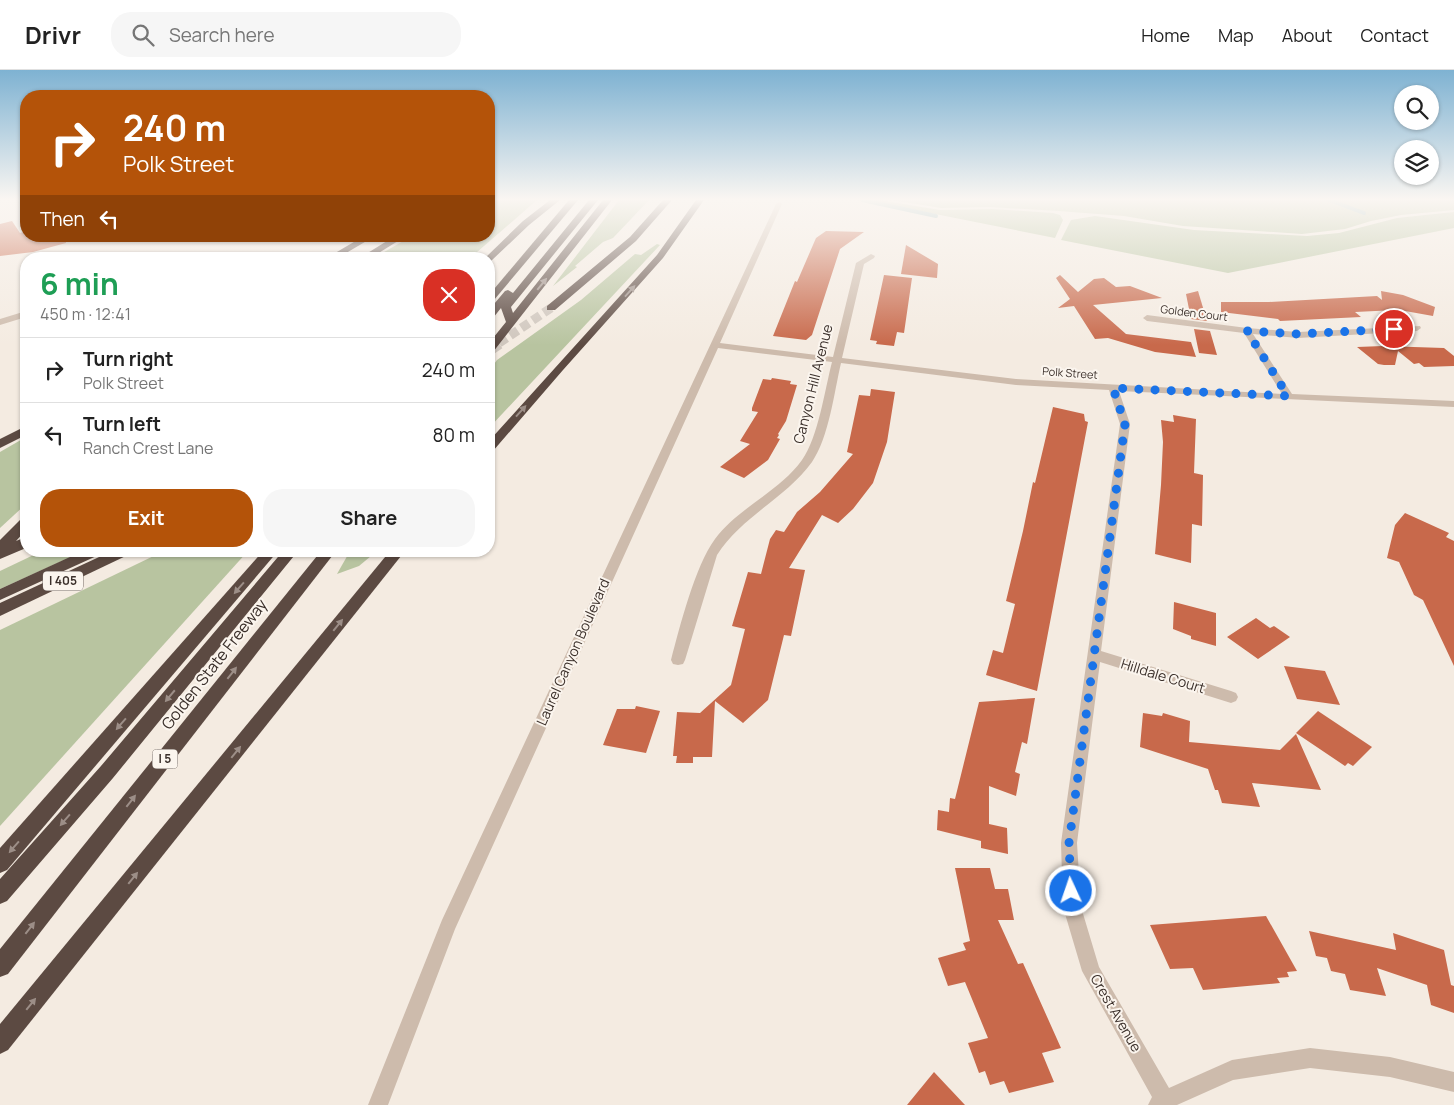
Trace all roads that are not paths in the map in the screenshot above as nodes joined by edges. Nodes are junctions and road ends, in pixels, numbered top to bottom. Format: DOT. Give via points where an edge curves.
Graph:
graph roads {
  1 [pos="533,248"];
  2 [pos="546,248"];
  3 [pos="555,248"];
  4 [pos="570,248"];
  5 [pos="622,248"];
  6 [pos="667,248"];
  7 [pos="759,248"];
  8 [pos="871,256"];
  9 [pos="495,293"];
  10 [pos="551,308"];
  11 [pos="495,309"];
  12 [pos="20,316"];
  13 [pos="1147,318"];
  14 [pos="0,322"];
  15 [pos="511,322"];
  16 [pos="1417,328"];
  17 [pos="1247,331"];
  18 [pos="495,342"];
  19 [pos="716,346"];
  20 [pos="835,360"];
  21 [pos="1113,388"];
  22 [pos="1288,396"];
  23 [pos="1454,404"];
  24 [pos="20,433"];
  25 [pos="495,441"];
  26 [pos="0,444"];
  27 [pos="20,528"];
  28 [pos="20,545"];
  29 [pos="0,549"];
  30 [pos="0,554"];
  31 [pos="83,557"];
  32 [pos="113,557"];
  33 [pos="265,557"];
  34 [pos="286,557"];
  35 [pos="325,557"];
  36 [pos="393,557"];
  37 [pos="0,595"];
  38 [pos="0,610"];
  39 [pos="1096,655"];
  40 [pos="678,660"];
  41 [pos="1231,697"];
  42 [pos="0,863"];
  43 [pos="0,894"];
  44 [pos="0,966"];
  45 [pos="0,1042"];
  46 [pos="1454,1082"];
  47 [pos="1161,1102"];
  48 [pos="378,1105"];
  1 -- 9 [label="highway"];
  2 -- 11 [label="highway"];
  3 -- 15 [label="highway" via="506,308"];
  15 -- 4 [label="highway, one-way"];
  5 -- 10 [label="highway"];
  25 -- 6 [label="highway, one-way"];
  7 -- 19 [label="street, Laurel Canyon Boulevard"];
  8 -- 20 [label="street, Canyon Hill Avenue" via="860,263"];
  12 -- 14 [label="street"];
  13 -- 17 [label="street, Golden Court"];
  15 -- 18 [label="highway"];
  16 -- 17 [label="street, Golden Court" via="1338,334"];
  17 -- 22 [label="street"];
  19 -- 20 [label="street, Polk Street"];
  19 -- 48 [label="street, Laurel Canyon Boulevard" via="610,569 448,926"];
  20 -- 21 [label="street, Polk Street" via="1016,382"];
  20 -- 40 [label="street, Canyon Hill Avenue" via="818,438 808,460 720,541 711,555"];
  21 -- 22 [label="street, Polk Street"];
  21 -- 39 [label="street, Crest Avenue" via="1125,424"];
  22 -- 23 [label="street, Polk Street"];
  24 -- 26 [label="highway"];
  27 -- 29 [label="highway"];
  28 -- 30 [label="highway"];
  31 -- 37 [label="highway"];
  32 -- 38 [label="highway, I 405"];
  33 -- 42 [label="highway, Golden State Freeway, one-way"];
  34 -- 43 [label="highway, one-way" via="107,772"];
  44 -- 35 [label="highway, Golden State Freeway / I 5, one-way"];
  45 -- 36 [label="highway, one-way"];
  39 -- 41 [label="street, Hilldale Court"];
  39 -- 47 [label="street, Crest Avenue" via="1069,843 1072,907 1091,971"];
  46 -- 47 [label="street" via="1390,1067 1310,1058 1232,1070"];
}
